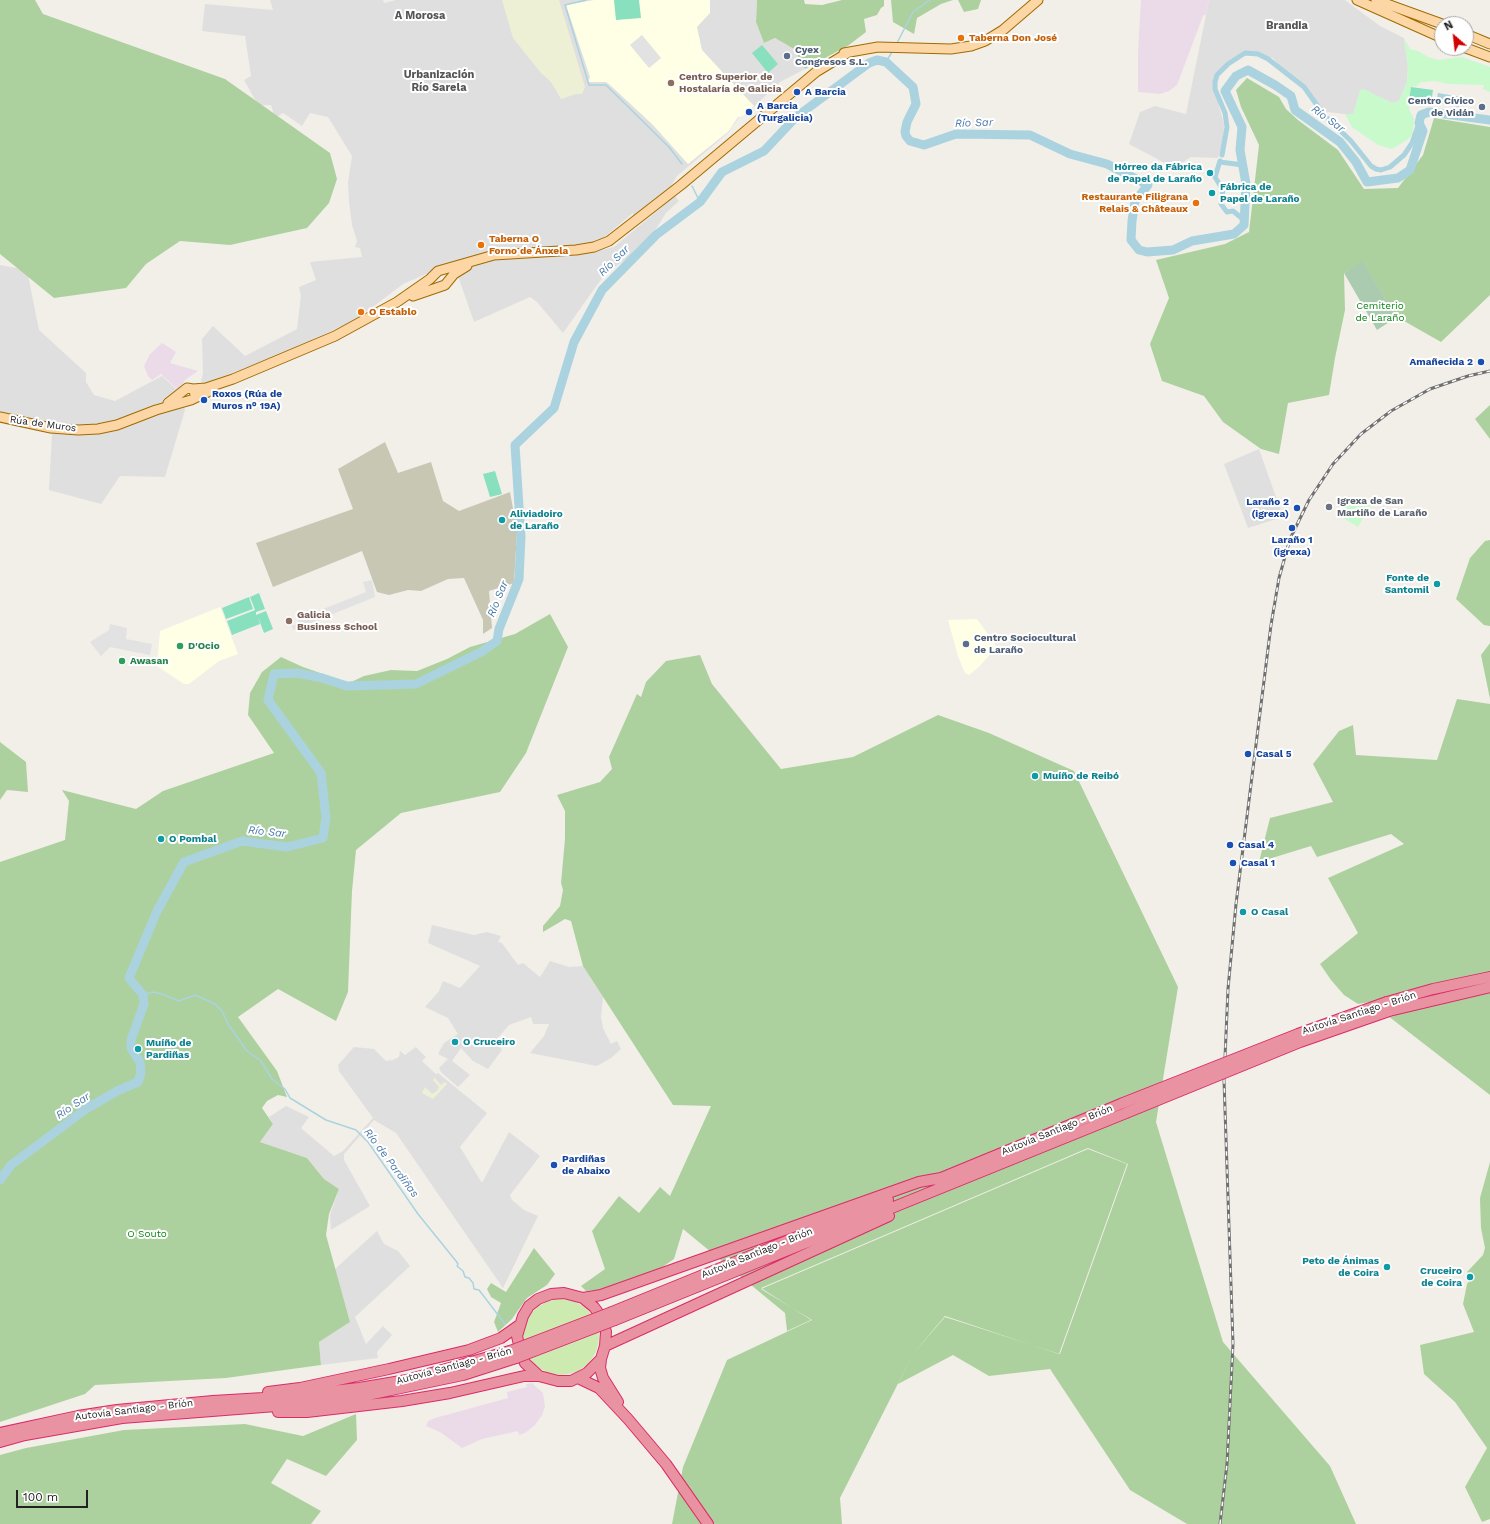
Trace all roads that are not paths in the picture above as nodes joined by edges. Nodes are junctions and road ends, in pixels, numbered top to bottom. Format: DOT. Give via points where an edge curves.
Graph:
graph roads {
  1 [pos="1032,0"];
  2 [pos="1038,0"];
  3 [pos="1357,0"];
  4 [pos="1367,0"];
  5 [pos="1376,0"];
  6 [pos="1434,21"];
  7 [pos="1434,28"];
  8 [pos="1434,34"];
  9 [pos="1474,37"];
  10 [pos="1474,44"];
  11 [pos="1490,44"];
  12 [pos="914,48"];
  13 [pos="1490,50"];
  14 [pos="1474,51"];
  15 [pos="1490,57"];
  16 [pos="486,257"];
  17 [pos="441,271"];
  18 [pos="433,277"];
  19 [pos="444,284"];
  20 [pos="397,302"];
  21 [pos="232,379"];
  22 [pos="193,389"];
  23 [pos="183,392"];
  24 [pos="190,400"];
  25 [pos="156,410"];
  26 [pos="0,417"];
  27 [pos="1490,977"];
  28 [pos="1490,987"];
  29 [pos="1388,1007"];
  30 [pos="941,1178"];
  31 [pos="955,1182"];
  32 [pos="583,1298"];
  33 [pos="614,1316"];
  34 [pos="518,1326"];
  35 [pos="605,1346"];
  36 [pos="515,1354"];
  37 [pos="601,1358"];
  38 [pos="539,1376"];
  39 [pos="578,1378"];
  40 [pos="214,1401"];
  41 [pos="220,1411"];
  42 [pos="628,1419"];
  43 [pos="0,1433"];
  44 [pos="0,1442"];
  45 [pos="708,1524"];
  1 -- 12 [label="main road" via="1000,26 976,39 947,46"];
  2 -- 12 [label="main road" via="1003,30 974,45 954,49"];
  3 -- 8 [label="main road"];
  4 -- 7 [label="main road"];
  5 -- 6 [label="main road"];
  9 -- 11 [label="main road"];
  10 -- 13 [label="main road"];
  12 -- 16 [label="main road" via="882,47 849,52 816,72 618,236 597,246 576,250"];
  14 -- 15 [label="main road"];
  16 -- 17 [label="main road"];
  16 -- 19 [label="main road" via="460,270"];
  17 -- 18 [label="main road" via="436,272"];
  17 -- 19 [label="main road" via="447,275"];
  18 -- 19 [label="main road" via="434,283"];
  18 -- 20 [label="main road"];
  19 -- 20 [label="main road"];
  20 -- 21 [label="main road, Rúa de Muros" via="342,332"];
  21 -- 22 [label="main road, Rúa de Muros"];
  21 -- 24 [label="main road, Rúa de Muros"];
  22 -- 23 [label="main road, Rúa de Muros" via="187,388"];
  22 -- 24 [label="main road" via="195,394"];
  23 -- 24 [label="main road" via="183,397"];
  23 -- 25 [label="main road, Rúa de Muros"];
  24 -- 25 [label="main road, Rúa de Muros"];
  25 -- 26 [label="main road, Rúa de Muros" via="114,426 86,430 36,426"];
  27 -- 29 [label="highway, Autovía Santiago - Brión" via="1433,989"];
  28 -- 29 [label="highway, Autovía Santiago - Brión"];
  29 -- 30 [label="highway, Autovía Santiago - Brión, bridge" via="1298,1034"];
  29 -- 31 [label="highway, Autovía Santiago - Brión, bridge"];
  30 -- 32 [label="highway" via="919,1182 620,1289"];
  30 -- 33 [label="highway, Autovía Santiago - Brión"];
  31 -- 33 [label="highway, Autovía Santiago - Brión"];
  31 -- 35 [label="highway" via="945,1190"];
  32 -- 34 [label="highway" via="564,1293 538,1299 526,1311"];
  32 -- 35 [label="highway" via="602,1318 606,1332"];
  33 -- 36 [label="highway, Autovía Santiago - Brión, bridge"];
  34 -- 38 [label="highway" via="517,1341 521,1354 528,1366"];
  34 -- 40 [label="highway" via="501,1338 469,1350 300,1388 223,1397"];
  35 -- 37 [label="highway"];
  36 -- 40 [label="highway, Autovía Santiago - Brión" via="407,1380 315,1394"];
  36 -- 41 [label="highway, Autovía Santiago - Brión" via="462,1375 358,1397"];
  37 -- 39 [label="highway" via="591,1370"];
  37 -- 42 [label="highway" via="603,1378"];
  38 -- 39 [label="highway" via="558,1382"];
  38 -- 41 [label="highway" via="524,1376 450,1393 353,1407 307,1412 230,1414"];
  39 -- 42 [label="highway" via="599,1388"];
  40 -- 43 [label="highway, Autovía Santiago - Brión" via="117,1410"];
  41 -- 44 [label="highway, Autovía Santiago - Brión" via="122,1418 25,1435"];
  42 -- 45 [label="highway" via="666,1464"];
}
